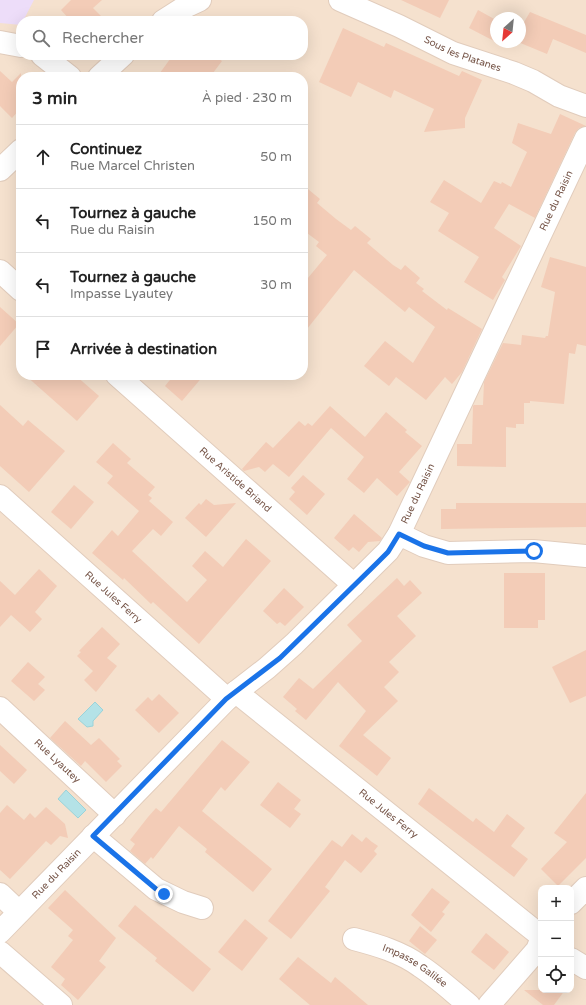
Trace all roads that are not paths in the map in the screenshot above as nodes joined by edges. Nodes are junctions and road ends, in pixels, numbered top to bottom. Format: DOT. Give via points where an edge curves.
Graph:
graph roads {
  1 [pos="200,0"];
  2 [pos="340,0"];
  3 [pos="171,16"];
  4 [pos="0,42"];
  5 [pos="16,45"];
  6 [pos="48,60"];
  7 [pos="118,60"];
  8 [pos="64,72"];
  9 [pos="104,72"];
  10 [pos="586,106"];
  11 [pos="586,138"];
  12 [pos="16,155"];
  13 [pos="0,170"];
  14 [pos="0,271"];
  15 [pos="16,285"];
  16 [pos="123,380"];
  17 [pos="0,496"];
  18 [pos="399,534"];
  19 [pos="586,556"];
  20 [pos="354,585"];
  21 [pos="231,695"];
  22 [pos="0,708"];
  23 [pos="114,814"];
  24 [pos="93,836"];
  25 [pos="586,888"];
  26 [pos="0,894"];
  27 [pos="574,900"];
  28 [pos="202,908"];
  29 [pos="19,912"];
  30 [pos="0,932"];
  31 [pos="538,934"];
  32 [pos="354,939"];
  33 [pos="538,948"];
  34 [pos="0,952"];
  35 [pos="574,961"];
  36 [pos="586,968"];
  37 [pos="61,1005"];
  38 [pos="469,1005"];
  39 [pos="489,1005"];
  1 -- 3 [label="street"];
  2 -- 10 [label="street, Sous les Platanes" via="453,53 514,73 559,96"];
  4 -- 5 [label="street"];
  6 -- 8 [label="street"];
  7 -- 9 [label="street"];
  11 -- 18 [label="street, Rue du Raisin"];
  12 -- 13 [label="street"];
  14 -- 15 [label="street"];
  16 -- 20 [label="street, Rue Aristide Briand"];
  17 -- 21 [label="street, Rue Jules Ferry"];
  18 -- 19 [label="street" via="424,546 448,553 534,551"];
  18 -- 20 [label="street, Rue du Raisin" via="384,556"];
  20 -- 21 [label="street, Rue du Raisin" via="284,653"];
  21 -- 23 [label="street, Rue du Raisin"];
  21 -- 31 [label="street, Rue Jules Ferry" via="250,705"];
  22 -- 23 [label="street, Rue Lyautey"];
  23 -- 24 [label="street, Rue du Raisin"];
  24 -- 28 [label="street" via="156,889"];
  24 -- 29 [label="street, Rue du Raisin"];
  25 -- 27 [label="street"];
  26 -- 29 [label="street"];
  29 -- 30 [label="street, Rue du Raisin"];
  32 -- 38 [label="street, Impasse Galilée" via="372,943 409,959"];
  33 -- 39 [label="street"];
  34 -- 37 [label="street"];
  35 -- 36 [label="street"];
}
